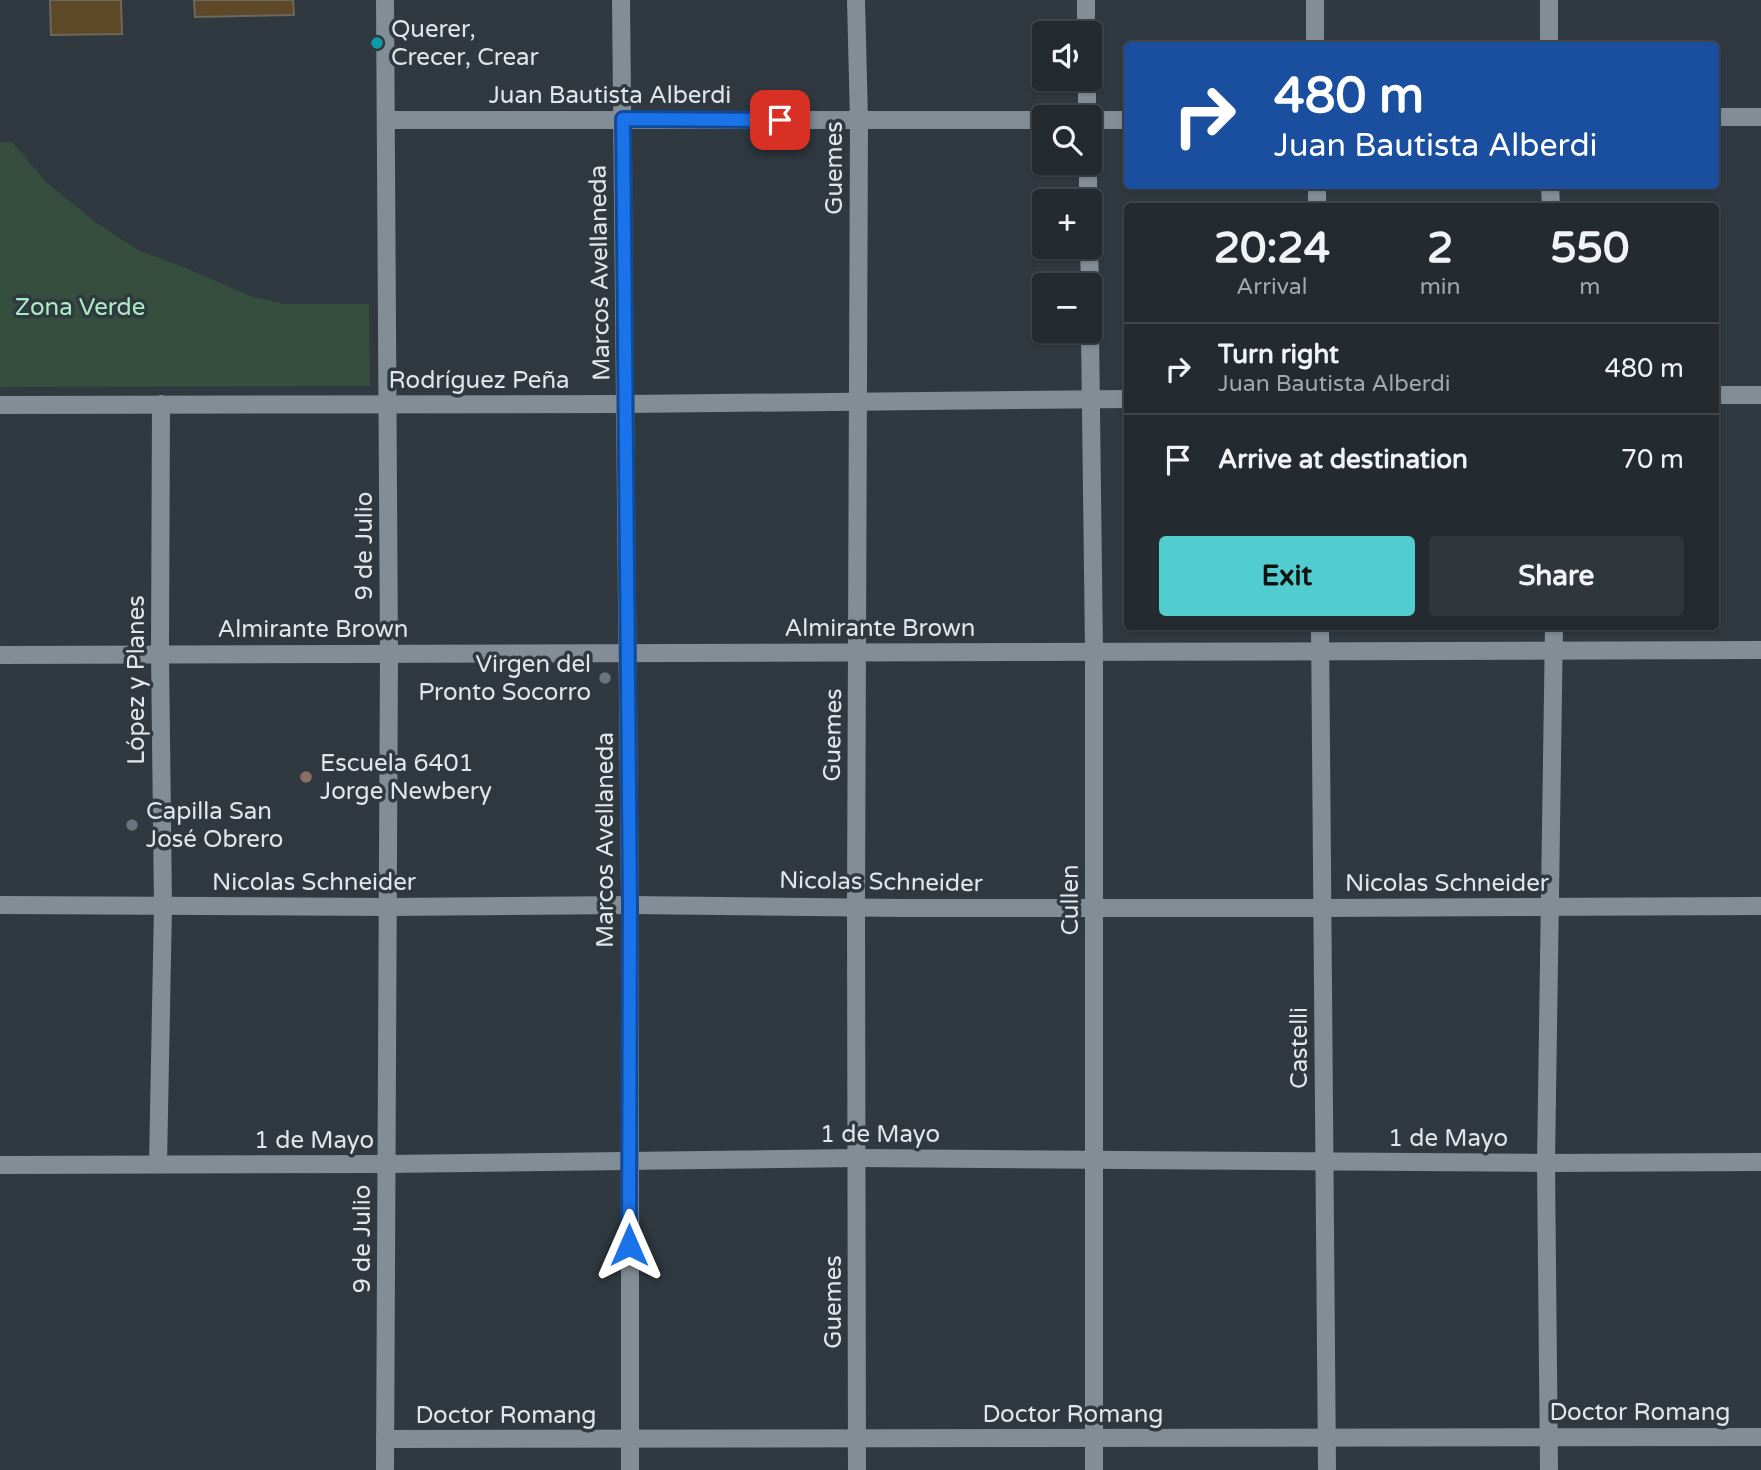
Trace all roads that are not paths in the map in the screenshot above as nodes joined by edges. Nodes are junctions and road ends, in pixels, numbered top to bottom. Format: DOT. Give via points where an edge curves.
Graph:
graph roads {
  1 [pos="386,0"];
  2 [pos="621,0"];
  3 [pos="856,0"];
  4 [pos="1086,0"];
  5 [pos="1315,0"];
  6 [pos="1549,0"];
  7 [pos="1086,21"];
  8 [pos="1315,42"];
  9 [pos="1549,42"];
  10 [pos="1719,117"];
  11 [pos="1761,117"];
  12 [pos="623,119"];
  13 [pos="1102,119"];
  14 [pos="386,120"];
  15 [pos="859,120"];
  16 [pos="1032,120"];
  17 [pos="1124,120"];
  18 [pos="1090,343"];
  19 [pos="1719,395"];
  20 [pos="1761,395"];
  21 [pos="1091,399"];
  22 [pos="1124,399"];
  23 [pos="858,401"];
  24 [pos="161,404"];
  25 [pos="388,404"];
  26 [pos="626,404"];
  27 [pos="0,405"];
  28 [pos="1320,630"];
  29 [pos="1554,630"];
  30 [pos="1761,650"];
  31 [pos="1094,652"];
  32 [pos="1320,652"];
  33 [pos="1555,652"];
  34 [pos="389,653"];
  35 [pos="628,653"];
  36 [pos="858,653"];
  37 [pos="160,654"];
  38 [pos="0,655"];
  39 [pos="0,905"];
  40 [pos="630,905"];
  41 [pos="163,906"];
  42 [pos="856,906"];
  43 [pos="1761,906"];
  44 [pos="388,907"];
  45 [pos="1094,908"];
  46 [pos="1322,908"];
  47 [pos="1550,908"];
  48 [pos="858,1158"];
  49 [pos="1094,1160"];
  50 [pos="1324,1161"];
  51 [pos="629,1162"];
  52 [pos="1761,1162"];
  53 [pos="1546,1163"];
  54 [pos="0,1164"];
  55 [pos="158,1164"];
  56 [pos="386,1164"];
  57 [pos="1548,1437"];
  58 [pos="1761,1437"];
  59 [pos="858,1438"];
  60 [pos="1094,1438"];
  61 [pos="1326,1438"];
  62 [pos="386,1439"];
  63 [pos="630,1439"];
  64 [pos="385,1470"];
  65 [pos="630,1470"];
  66 [pos="858,1470"];
  67 [pos="1094,1470"];
  68 [pos="1327,1470"];
  69 [pos="1549,1470"];
  1 -- 14 [label="street, 9 de Julio"];
  2 -- 12 [label="street, Marcos Avellaneda"];
  3 -- 15 [label="street, Guemes"];
  4 -- 7 [label="street"];
  5 -- 8 [label="street"];
  6 -- 9 [label="street"];
  10 -- 11 [label="street"];
  12 -- 14 [label="street, Juan Bautista Alberdi"];
  12 -- 15 [label="street, Juan Bautista Alberdi"];
  12 -- 26 [label="street, Marcos Avellaneda"];
  13 -- 17 [label="street"];
  14 -- 25 [label="street, 9 de Julio"];
  15 -- 16 [label="street, Juan Bautista Alberdi"];
  15 -- 23 [label="street, Guemes"];
  18 -- 21 [label="street, Cullen"];
  19 -- 20 [label="street"];
  21 -- 22 [label="street, Rodríguez Peña"];
  21 -- 23 [label="street, Rodríguez Peña"];
  21 -- 31 [label="street, Cullen"];
  23 -- 26 [label="street, Rodríguez Peña"];
  23 -- 36 [label="street, Guemes"];
  24 -- 25 [label="street, Rodríguez Peña"];
  24 -- 27 [label="street, Rodríguez Peña"];
  24 -- 37 [label="street, López y Planes"];
  25 -- 26 [label="street, Rodríguez Peña"];
  25 -- 34 [label="street, 9 de Julio"];
  26 -- 35 [label="street, Marcos Avellaneda"];
  28 -- 32 [label="street, Castelli"];
  29 -- 33 [label="street"];
  30 -- 33 [label="street, Almirante Brown"];
  31 -- 32 [label="street, Almirante Brown"];
  31 -- 36 [label="street, Almirante Brown"];
  31 -- 45 [label="street, Cullen"];
  32 -- 33 [label="street, Almirante Brown"];
  32 -- 46 [label="street, Castelli"];
  33 -- 47 [label="street"];
  34 -- 35 [label="street, Almirante Brown"];
  34 -- 37 [label="street, Almirante Brown"];
  34 -- 44 [label="street, 9 de Julio"];
  35 -- 36 [label="street, Almirante Brown"];
  35 -- 40 [label="street, Marcos Avellaneda"];
  36 -- 42 [label="street, Guemes"];
  37 -- 38 [label="street, Almirante Brown"];
  37 -- 41 [label="street, López y Planes"];
  39 -- 41 [label="street, Nicolas Schneider"];
  40 -- 42 [label="street, Nicolas Schneider"];
  40 -- 44 [label="street, Nicolas Schneider"];
  40 -- 51 [label="street, Marcos Avellaneda"];
  41 -- 44 [label="street, Nicolas Schneider"];
  41 -- 55 [label="street, López y Planes"];
  42 -- 45 [label="street, Nicolas Schneider"];
  42 -- 48 [label="street, Guemes"];
  43 -- 47 [label="street, Nicolas Schneider"];
  44 -- 56 [label="street, 9 de Julio"];
  45 -- 46 [label="street, Nicolas Schneider"];
  45 -- 49 [label="street, Cullen"];
  46 -- 47 [label="street, Nicolas Schneider"];
  46 -- 50 [label="street, Castelli"];
  47 -- 53 [label="street"];
  48 -- 49 [label="street, 1 de Mayo"];
  48 -- 51 [label="street, 1 de Mayo"];
  48 -- 59 [label="street, Guemes"];
  49 -- 50 [label="street, 1 de Mayo"];
  49 -- 60 [label="street, Cullen"];
  50 -- 53 [label="street, 1 de Mayo"];
  50 -- 61 [label="street, Castelli"];
  51 -- 56 [label="street, 1 de Mayo"];
  51 -- 63 [label="street, Marcos Avellaneda"];
  52 -- 53 [label="street, 1 de Mayo"];
  53 -- 57 [label="street"];
  54 -- 55 [label="street, 1 de Mayo"];
  55 -- 56 [label="street, 1 de Mayo"];
  56 -- 62 [label="street, 9 de Julio"];
  57 -- 58 [label="street, Doctor Romang"];
  57 -- 61 [label="street, Doctor Romang"];
  57 -- 69 [label="street"];
  59 -- 60 [label="street, Doctor Romang"];
  59 -- 63 [label="street, Doctor Romang"];
  59 -- 66 [label="street, Guemes"];
  60 -- 61 [label="street, Doctor Romang"];
  60 -- 67 [label="street, Cullen"];
  61 -- 68 [label="street, Castelli"];
  62 -- 63 [label="street, Doctor Romang"];
  62 -- 64 [label="street, 9 de Julio"];
  63 -- 65 [label="street, Marcos Avellaneda"];
}
